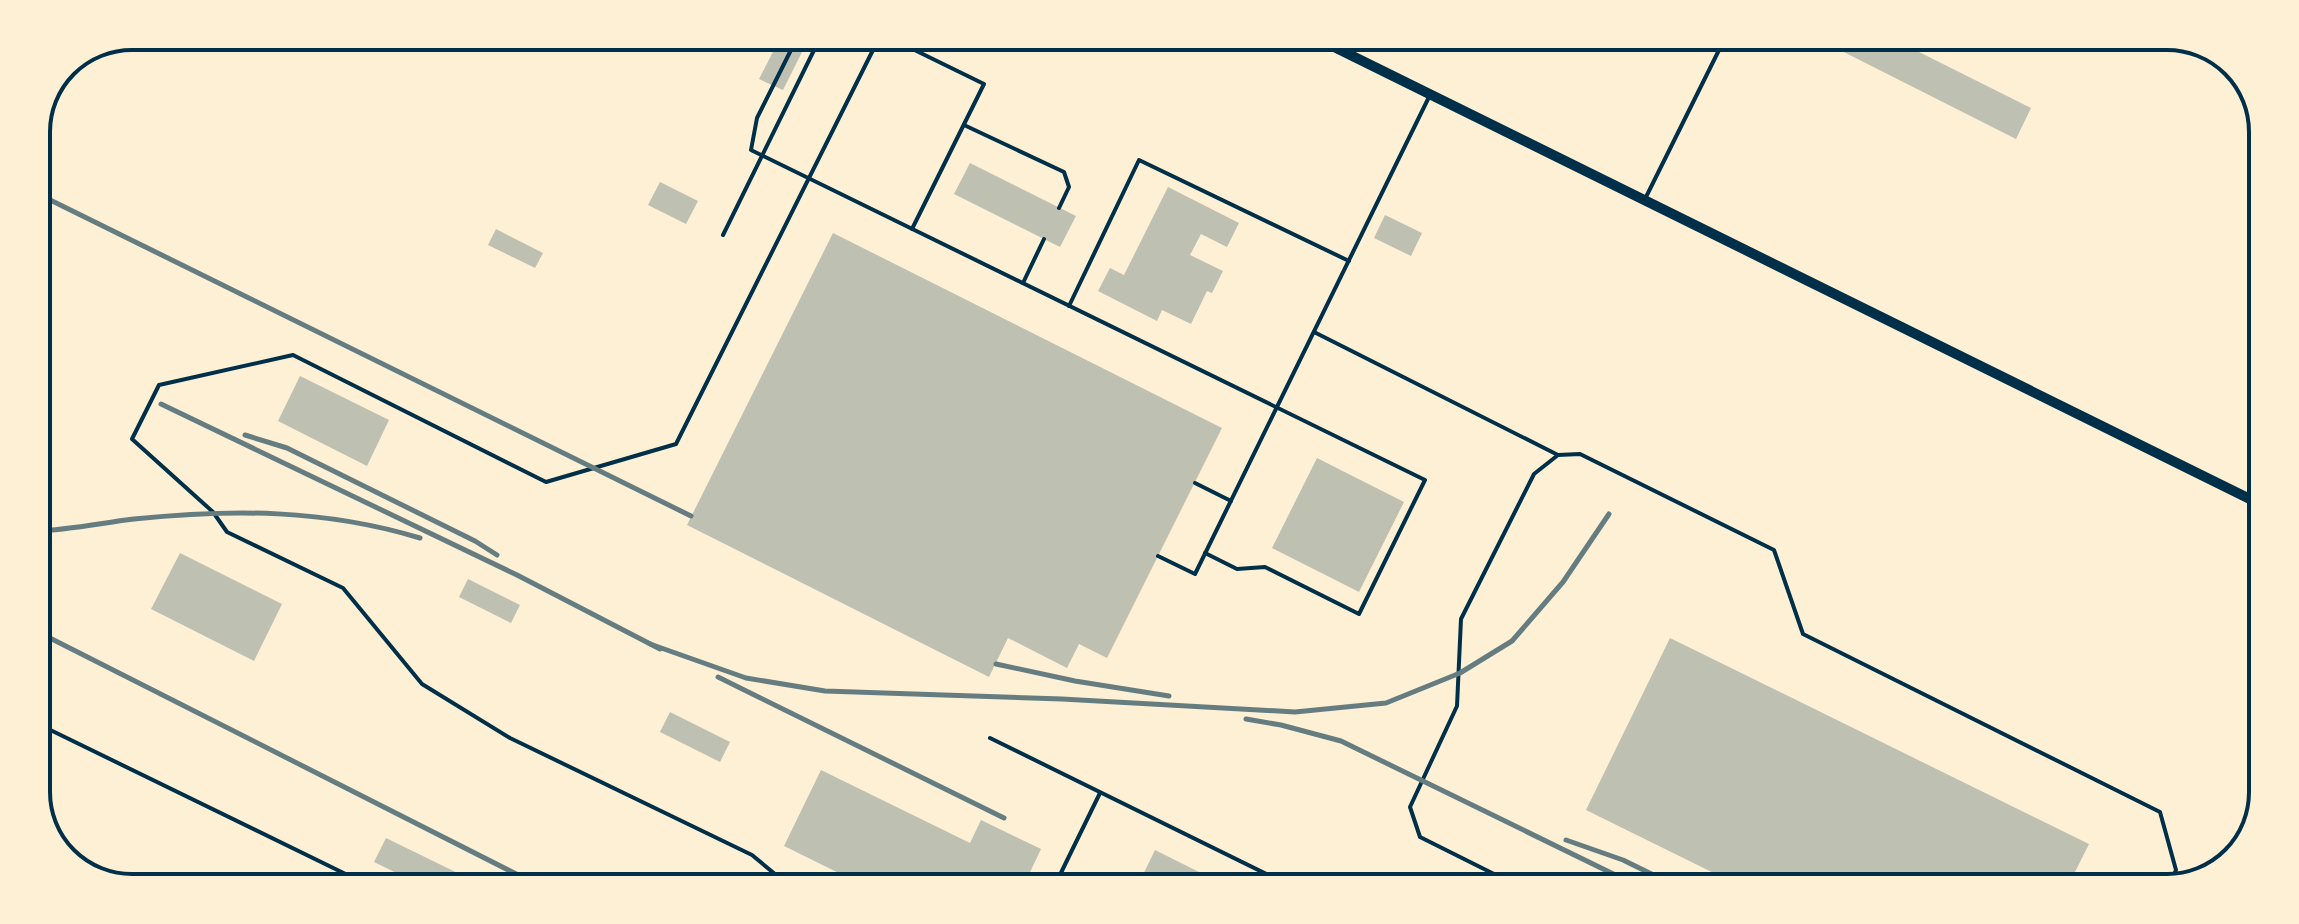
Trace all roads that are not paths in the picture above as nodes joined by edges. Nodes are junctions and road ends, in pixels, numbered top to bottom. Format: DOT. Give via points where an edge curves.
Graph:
graph roads {
  1 [pos="791,50"];
  2 [pos="814,50"];
  3 [pos="873,50"];
  4 [pos="915,50"];
  5 [pos="1340,50"];
  6 [pos="1719,50"];
  7 [pos="1430,95"];
  8 [pos="964,125"];
  9 [pos="762,155"];
  10 [pos="809,178"];
  11 [pos="1644,201"];
  12 [pos="1059,208"];
  13 [pos="912,229"];
  14 [pos="723,235"];
  15 [pos="1044,239"];
  16 [pos="1349,261"];
  17 [pos="1023,283"];
  18 [pos="1069,306"];
  19 [pos="1314,332"];
  20 [pos="1277,408"];
  21 [pos="1558,455"];
  22 [pos="1195,483"];
  23 [pos="2249,499"];
  24 [pos="1231,501"];
  25 [pos="1205,553"];
  26 [pos="1158,556"];
  27 [pos="50,730"];
  28 [pos="990,738"];
  29 [pos="1100,793"];
  30 [pos="2175,873"];
  31 [pos="346,874"];
  32 [pos="775,874"];
  33 [pos="1060,874"];
  34 [pos="1266,874"];
  35 [pos="1494,874"];
  1 -- 9 [label="lane" via="757,118 751,150"];
  2 -- 9 [label="lane"];
  3 -- 10 [label="lane"];
  4 -- 8 [label="lane" via="984,84"];
  5 -- 7 [label="street"];
  6 -- 11 [label="lane"];
  7 -- 11 [label="street"];
  7 -- 16 [label="lane"];
  8 -- 12 [label="lane" via="1064,172 1069,187"];
  8 -- 13 [label="lane"];
  9 -- 10 [label="lane"];
  9 -- 14 [label="lane"];
  10 -- 13 [label="lane"];
  10 -- 32 [label="lane" via="676,444 546,482 293,355 159,385 132,439 213,512 227,532 343,588 422,684 510,738 752,855"];
  11 -- 23 [label="street"];
  13 -- 17 [label="lane"];
  15 -- 17 [label="lane"];
  16 -- 18 [label="lane" via="1139,160"];
  16 -- 19 [label="lane"];
  17 -- 18 [label="lane"];
  18 -- 20 [label="lane"];
  19 -- 20 [label="lane"];
  19 -- 21 [label="lane"];
  20 -- 24 [label="lane"];
  20 -- 25 [label="lane" via="1425,480 1359,614 1265,567 1237,569"];
  21 -- 30 [label="lane" via="1580,454 1774,550 1803,634 2160,812"];
  21 -- 35 [label="lane" via="1534,474 1461,619 1457,706 1410,807 1420,837"];
  22 -- 24 [label="lane"];
  24 -- 25 [label="lane"];
  25 -- 26 [label="lane" via="1195,574"];
  27 -- 31 [label="lane"];
  28 -- 29 [label="lane"];
  29 -- 33 [label="lane"];
  29 -- 34 [label="lane"];
}
